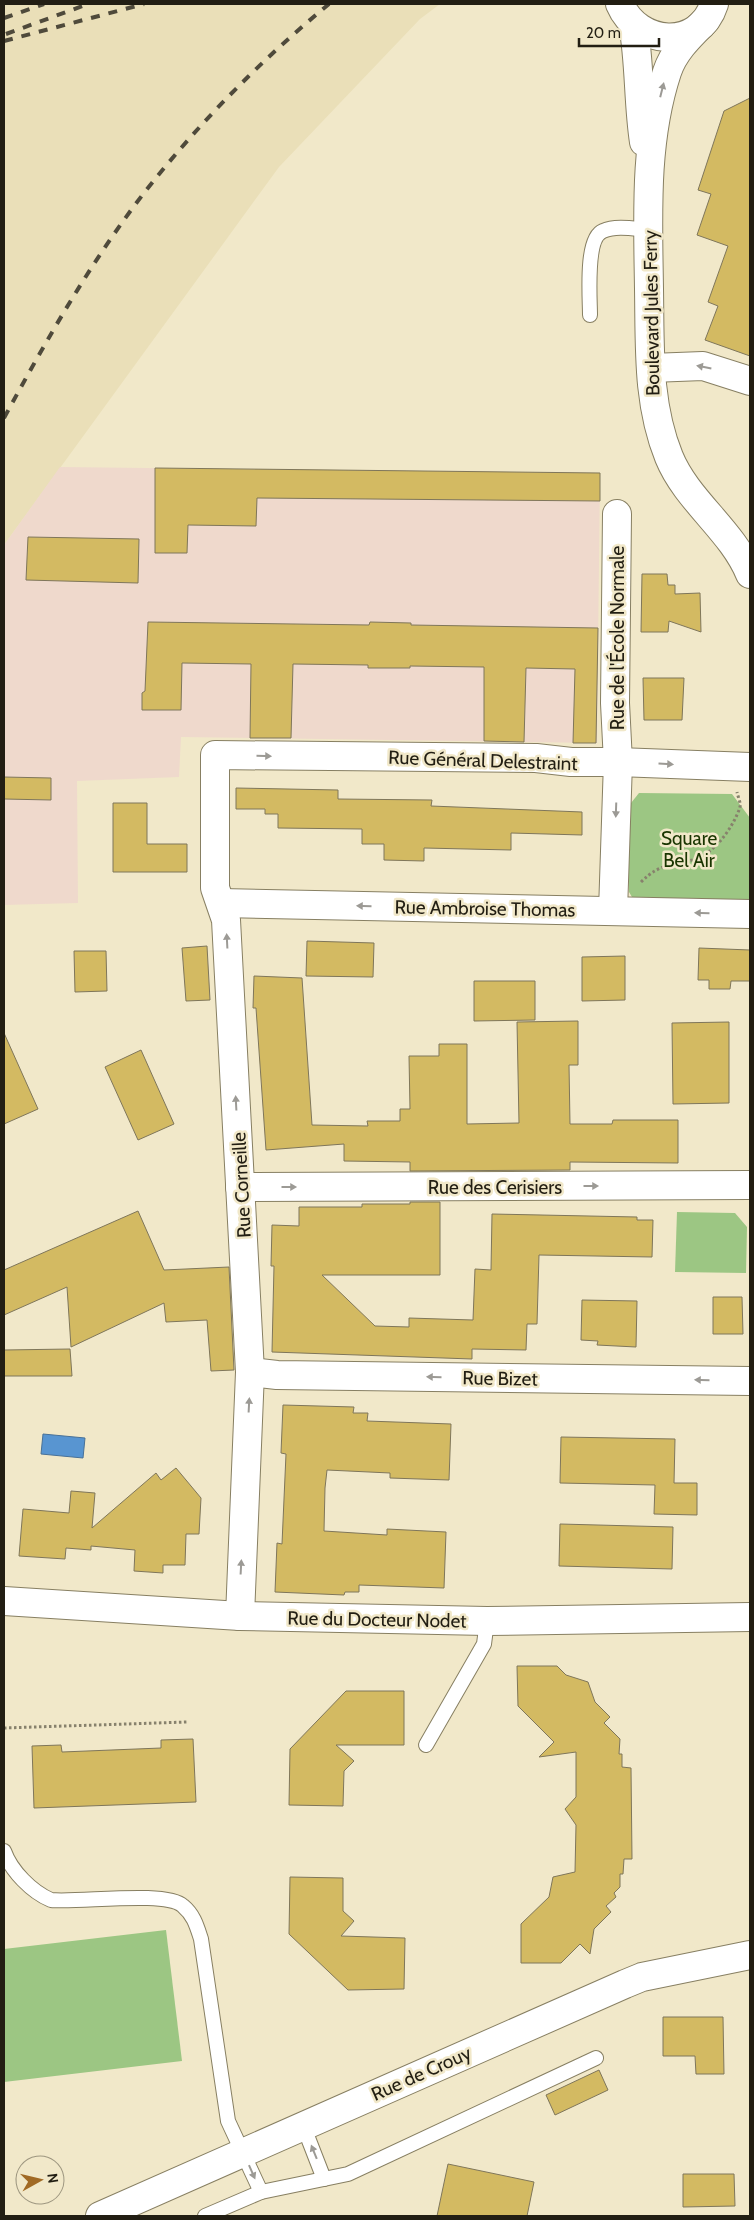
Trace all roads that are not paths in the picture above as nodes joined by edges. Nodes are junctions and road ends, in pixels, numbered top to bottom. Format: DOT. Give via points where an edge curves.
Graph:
graph roads {
  1 [pos="712,9"];
  2 [pos="627,14"];
  3 [pos="649,172"];
  4 [pos="649,230"];
  5 [pos="590,315"];
  6 [pos="651,368"];
  7 [pos="750,381"];
  8 [pos="617,514"];
  9 [pos="750,574"];
  10 [pos="215,756"];
  11 [pos="618,762"];
  12 [pos="750,767"];
  13 [pos="220,903"];
  14 [pos="613,911"];
  15 [pos="750,914"];
  16 [pos="750,1185"];
  17 [pos="240,1187"];
  18 [pos="250,1372"];
  19 [pos="750,1381"];
  20 [pos="4,1601"];
  21 [pos="240,1616"];
  22 [pos="750,1617"];
  23 [pos="486,1621"];
  24 [pos="426,1745"];
  25 [pos="5,1859"];
  26 [pos="750,1955"];
  27 [pos="596,2058"];
  28 [pos="303,2125"];
  29 [pos="243,2152"];
  30 [pos="324,2179"];
  31 [pos="261,2192"];
  32 [pos="100,2216"];
  33 [pos="205,2216"];
  1 -- 2 [label="street" via="695,30 670,38 657,37"];
  3 -- 1 [label="street, Boulevard Jules Ferry, one-way" via="667,71 676,52"];
  2 -- 3 [label="street, Boulevard Jules Ferry" via="637,47 639,112"];
  3 -- 4 [label="street, Boulevard Jules Ferry"];
  4 -- 5 [label="lane" via="601,231 594,240"];
  4 -- 6 [label="street, Boulevard Jules Ferry"];
  7 -- 6 [label="street, one-way" via="703,366"];
  6 -- 9 [label="street, Boulevard Jules Ferry" via="652,403 669,458 701,508 742,555"];
  8 -- 11 [label="street, Rue de l'École Normale" via="615,703"];
  10 -- 11 [label="street, Rue Général Delestraint, one-way" via="536,758"];
  10 -- 13 [label="street, Rue Corneille" via="215,888"];
  11 -- 12 [label="street, Rue Général Delestraint, one-way"];
  11 -- 14 [label="street, one-way"];
  14 -- 13 [label="street, Rue Ambroise Thomas, one-way"];
  17 -- 13 [label="street, Rue Corneille, one-way" via="226,920"];
  15 -- 14 [label="street, Rue Ambroise Thomas, one-way"];
  17 -- 16 [label="street, Rue des Cerisiers, one-way"];
  17 -- 18 [label="street, Rue Corneille"];
  19 -- 18 [label="street, Rue Bizet, one-way" via="277,1375"];
  21 -- 18 [label="street, Rue Corneille, one-way"];
  20 -- 21 [label="street, Rue du Docteur Nodet"];
  21 -- 23 [label="street, Rue du Docteur Nodet"];
  22 -- 23 [label="street, Rue du Docteur Nodet"];
  23 -- 24 [label="lane" via="484,1644"];
  25 -- 29 [label="lane" via="38,1894 51,1900 162,1898 182,1904 193,1918 201,1939 228,2121"];
  26 -- 28 [label="street, Rue de Crouy" via="642,1977"];
  27 -- 30 [label="lane" via="348,2174"];
  28 -- 29 [label="street, Rue de Crouy"];
  30 -- 28 [label="lane, one-way"];
  29 -- 31 [label="lane, one-way"];
  29 -- 32 [label="street, Rue de Crouy"];
  30 -- 31 [label="lane"];
  31 -- 33 [label="lane"];
}
